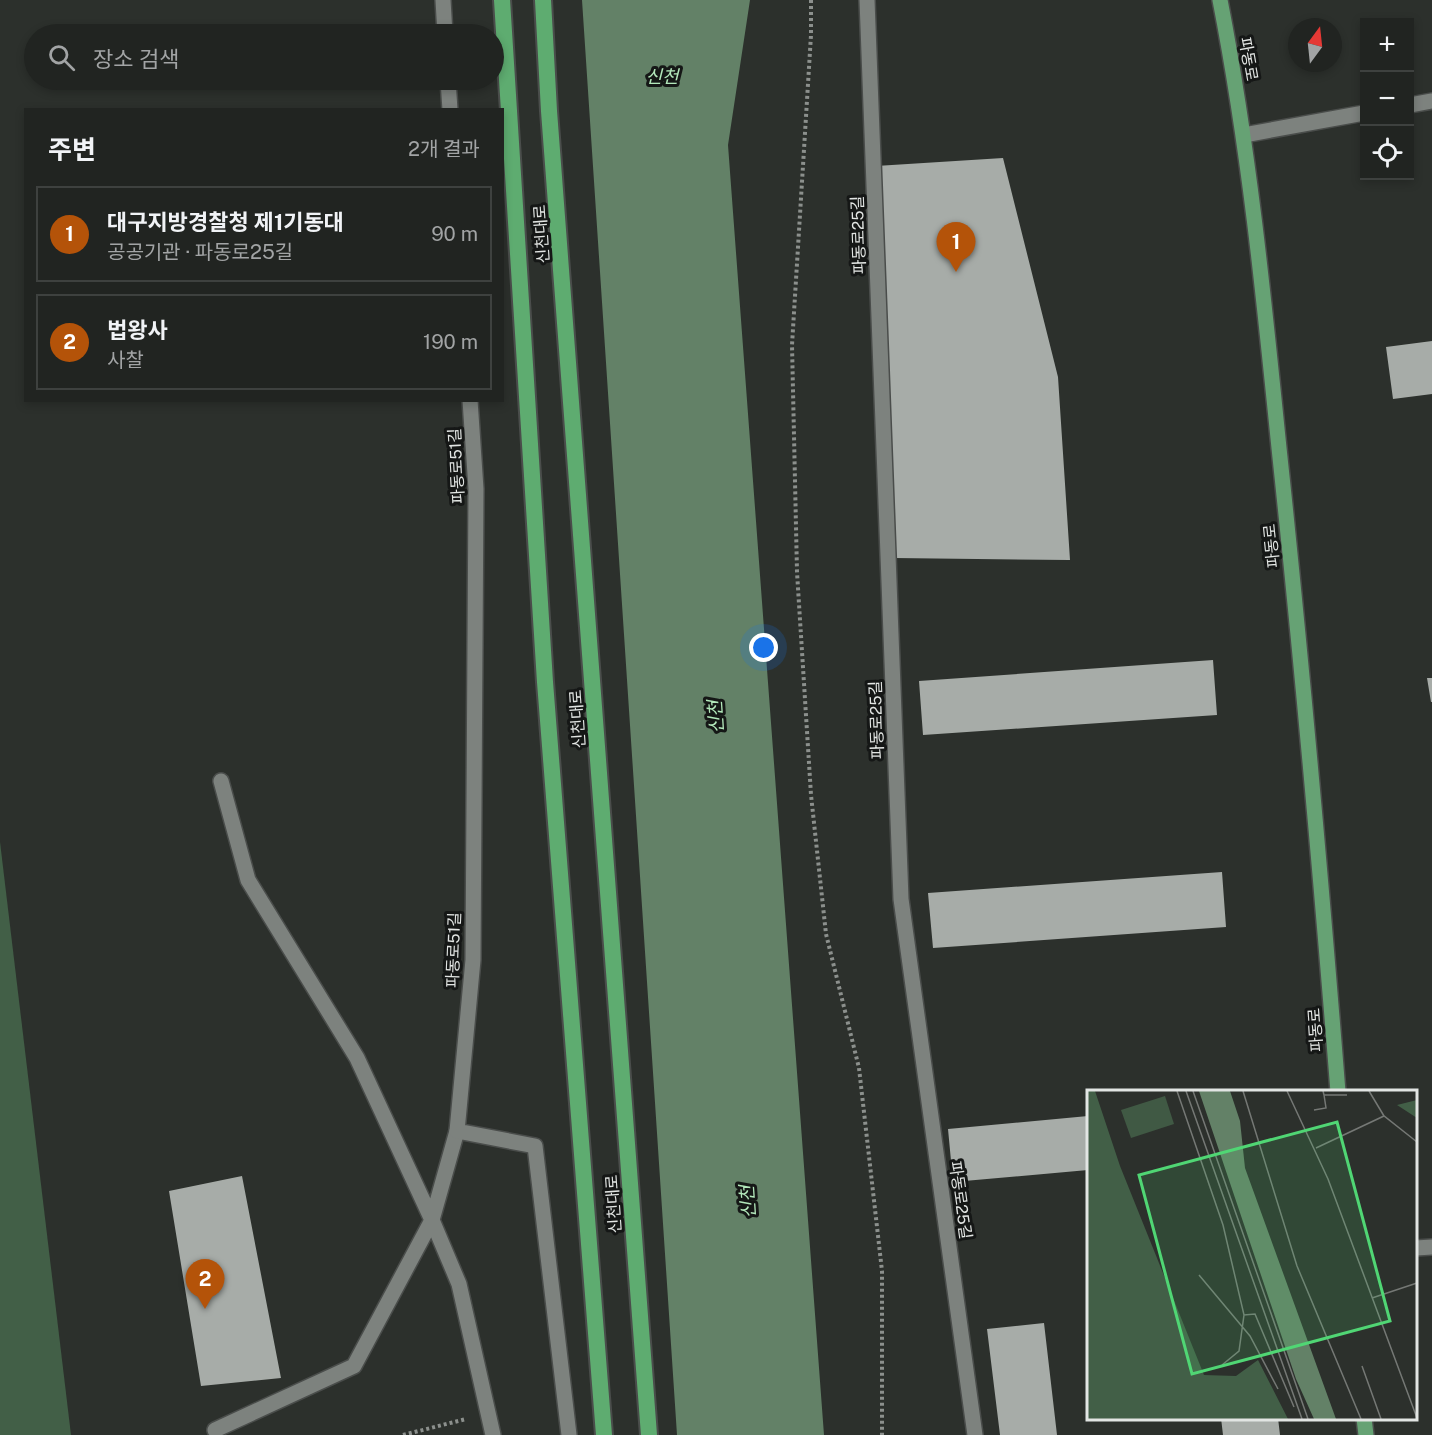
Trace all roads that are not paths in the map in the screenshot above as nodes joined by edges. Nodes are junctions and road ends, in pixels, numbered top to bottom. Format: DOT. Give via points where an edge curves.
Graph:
graph roads {
  1 [pos="443,0"];
  2 [pos="502,0"];
  3 [pos="543,0"];
  4 [pos="867,0"];
  5 [pos="1220,0"];
  6 [pos="444,24"];
  7 [pos="504,24"];
  8 [pos="504,32"];
  9 [pos="449,90"];
  10 [pos="1432,101"];
  11 [pos="1414,104"];
  12 [pos="450,108"];
  13 [pos="1360,114"];
  14 [pos="1244,135"];
  15 [pos="470,402"];
  16 [pos="221,781"];
  17 [pos="1338,1090"];
  18 [pos="457,1131"];
  19 [pos="432,1220"];
  20 [pos="1432,1247"];
  21 [pos="1417,1248"];
  22 [pos="1364,1420"];
  23 [pos="214,1430"];
  24 [pos="493,1435"];
  25 [pos="569,1435"];
  26 [pos="604,1435"];
  27 [pos="649,1435"];
  28 [pos="975,1435"];
  29 [pos="1366,1435"];
  1 -- 6 [label="street"];
  2 -- 7 [label="highway, 신천대로"];
  3 -- 27 [label="highway, 신천대로"];
  4 -- 28 [label="street, 파동로25길" via="901,899"];
  5 -- 14 [label="main road, 파동로"];
  8 -- 26 [label="highway, 신천대로" via="545,682"];
  9 -- 12 [label="street"];
  10 -- 11 [label="street"];
  13 -- 14 [label="street"];
  14 -- 17 [label="main road, 파동로" via="1293,580"];
  15 -- 18 [label="street, 파동로51길" via="476,489 473,960"];
  16 -- 19 [label="street" via="248,880 357,1058"];
  18 -- 19 [label="street, 파동로51길"];
  18 -- 25 [label="street" via="534,1146"];
  19 -- 23 [label="street, 파동로51길" via="354,1366"];
  19 -- 24 [label="street" via="459,1284"];
  20 -- 21 [label="street"];
  22 -- 29 [label="main road"];
}
